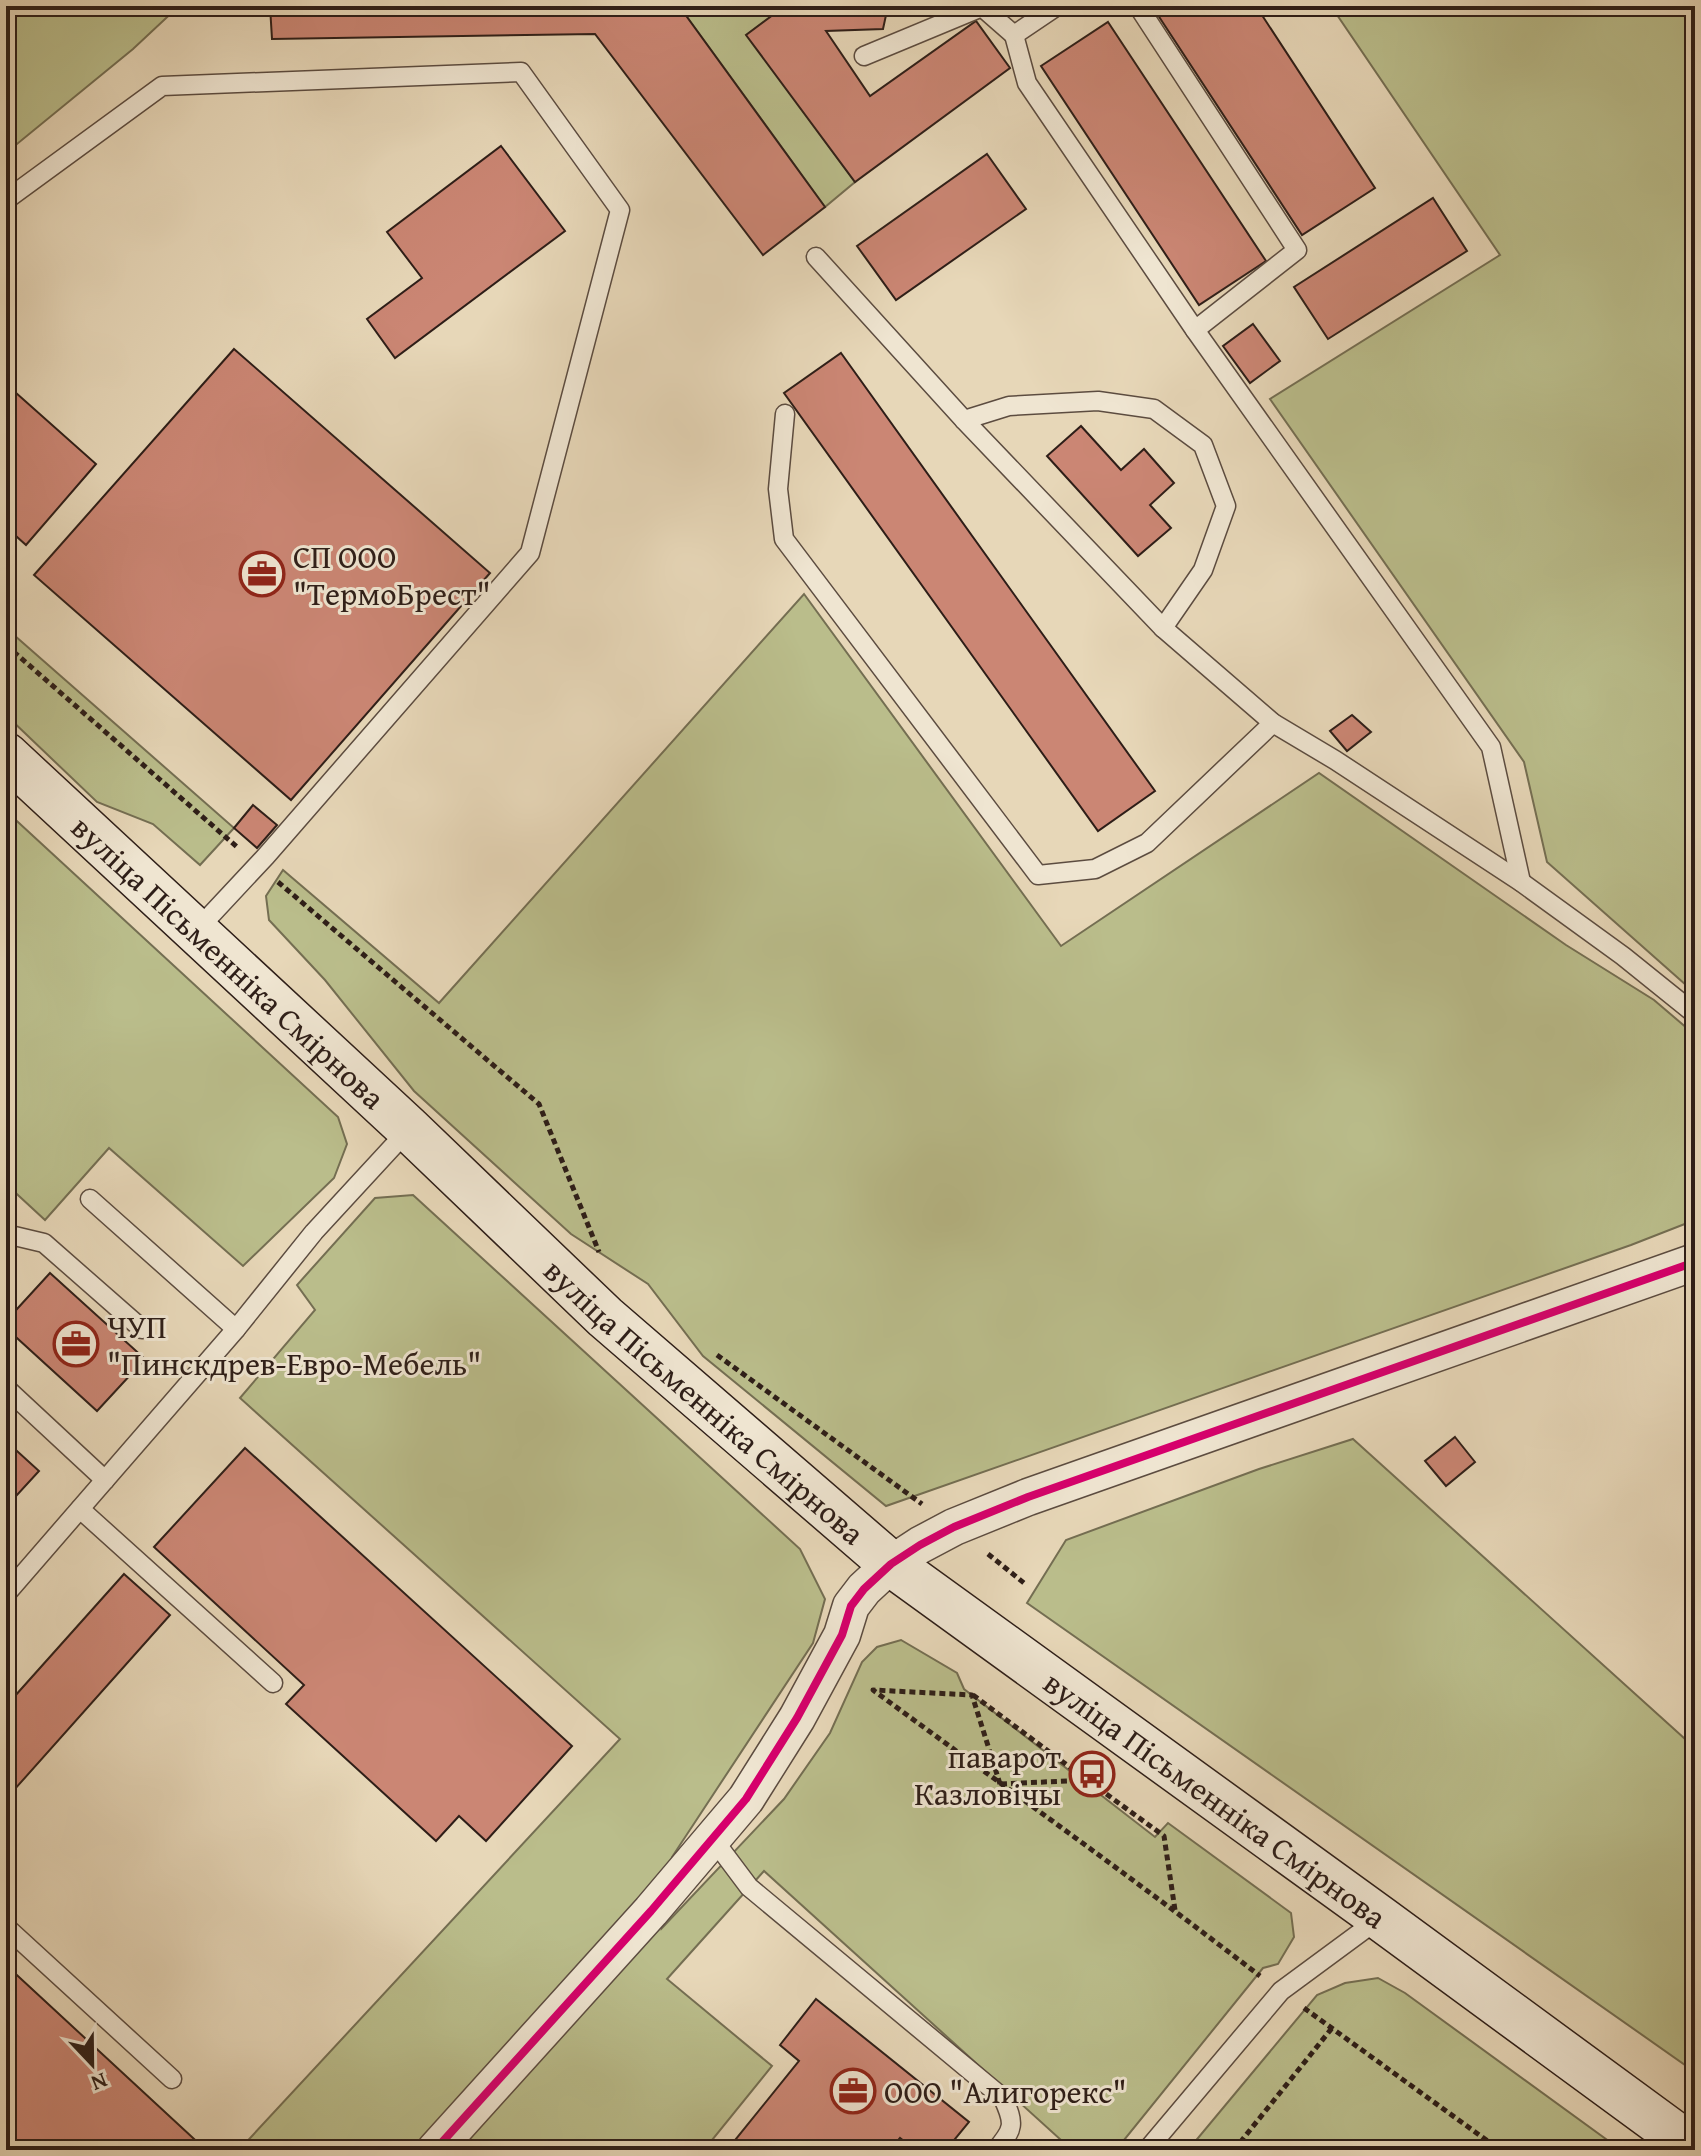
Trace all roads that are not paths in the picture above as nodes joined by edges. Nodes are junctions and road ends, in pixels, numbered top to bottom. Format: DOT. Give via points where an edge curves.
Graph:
graph roads {
  1 [pos="1057,6"];
  2 [pos="1138,6"];
  3 [pos="1014,35"];
  4 [pos="864,56"];
  5 [pos="6,200"];
  6 [pos="816,257"];
  7 [pos="1195,330"];
  8 [pos="785,414"];
  9 [pos="964,420"];
  10 [pos="1163,628"];
  11 [pos="1273,723"];
  12 [pos="6,755"];
  13 [pos="1521,882"];
  14 [pos="196,931"];
  15 [pos="1695,1014"];
  16 [pos="409,1129"];
  17 [pos="90,1199"];
  18 [pos="6,1234"];
  19 [pos="1695,1262"];
  20 [pos="142,1329"];
  21 [pos="236,1329"];
  22 [pos="6,1388"];
  23 [pos="105,1480"];
  24 [pos="80,1509"];
  25 [pos="891,1564"];
  26 [pos="6,1594"];
  27 [pos="273,1683"];
  28 [pos="713,1839"];
  29 [pos="1380,1918"];
  30 [pos="6,1927"];
  31 [pos="172,2079"];
  32 [pos="1695,2149"];
  33 [pos="435,2150"];
  34 [pos="996,2150"];
  35 [pos="1147,2150"];
  1 -- 3 [label="lane"];
  2 -- 7 [label="lane" via="1297,250"];
  3 -- 4 [label="lane" via="982,7"];
  3 -- 7 [label="lane" via="1027,83"];
  5 -- 14 [label="lane" via="162,86 521,72 620,210 530,553"];
  6 -- 9 [label="lane"];
  7 -- 13 [label="lane" via="1491,747"];
  8 -- 11 [label="lane" via="778,489 784,539 1038,875 1095,869 1147,843"];
  9 -- 10 [label="lane"];
  9 -- 10 [label="lane" via="1009,406 1098,401 1154,409 1203,445 1226,506 1203,570"];
  10 -- 11 [label="lane"];
  11 -- 13 [label="lane"];
  12 -- 14 [label="main road, вуліца Пісьменніка Смірнова"];
  13 -- 15 [label="lane"];
  14 -- 16 [label="main road, вуліца Пісьменніка Смірнова"];
  16 -- 21 [label="lane" via="314,1232"];
  16 -- 25 [label="main road, вуліца Пісьменніка Смірнова" via="605,1317"];
  17 -- 21 [label="lane"];
  18 -- 20 [label="lane" via="44,1243"];
  19 -- 25 [label="street" via="1028,1497 954,1527"];
  21 -- 23 [label="lane"];
  22 -- 23 [label="lane"];
  23 -- 24 [label="lane"];
  24 -- 26 [label="lane"];
  24 -- 27 [label="lane"];
  25 -- 28 [label="street" via="851,1606 842,1635 797,1718 746,1799"];
  25 -- 29 [label="main road, вуліца Пісьменніка Смірнова"];
  28 -- 33 [label="street"];
  28 -- 34 [label="lane" via="749,1887 1003,2098 1013,2118"];
  29 -- 32 [label="main road, вуліца Пісьменніка Смірнова"];
  29 -- 35 [label="lane" via="1281,1991"];
  30 -- 31 [label="lane"];
}
